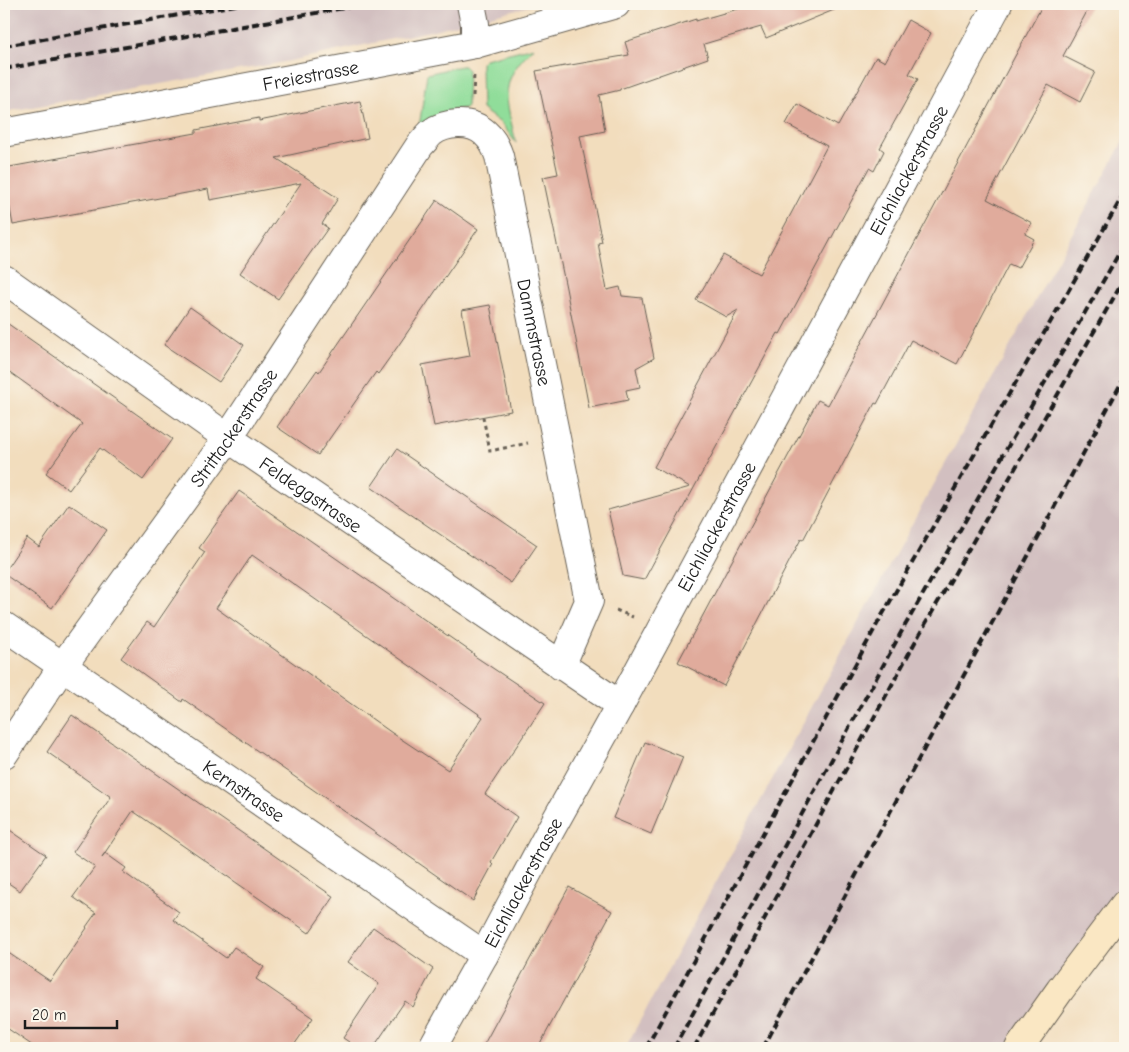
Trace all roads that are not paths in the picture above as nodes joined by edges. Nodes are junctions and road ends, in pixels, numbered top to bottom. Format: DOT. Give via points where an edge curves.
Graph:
graph roads {
  1 [pos="616,4"];
  2 [pos="998,4"];
  3 [pos="474,24"];
  4 [pos="472,125"];
  5 [pos="4,133"];
  6 [pos="4,279"];
  7 [pos="228,438"];
  8 [pos="4,626"];
  9 [pos="62,666"];
  10 [pos="562,666"];
  11 [pos="620,705"];
  12 [pos="4,754"];
  13 [pos="1125,904"];
  14 [pos="484,955"];
  15 [pos="432,1048"];
  16 [pos="1019,1048"];
  1 -- 3 [label="street, Freiestrasse"];
  2 -- 11 [label="street, Eichliackerstrasse"];
  3 -- 5 [label="street, Freiestrasse"];
  4 -- 7 [label="street, Strittackerstrasse" via="444,126 431,133 420,145"];
  4 -- 10 [label="street, Dammstrasse" via="485,132 499,156 589,601"];
  6 -- 7 [label="street, Feldeggstrasse"];
  7 -- 9 [label="street, Strittackerstrasse"];
  7 -- 10 [label="street, Feldeggstrasse"];
  8 -- 9 [label="street, Kernstrasse"];
  9 -- 12 [label="street, Strittackerstrasse"];
  9 -- 14 [label="street, Kernstrasse"];
  10 -- 11 [label="street, Feldeggstrasse"];
  11 -- 14 [label="street, Eichliackerstrasse"];
  13 -- 16 [label="main road"];
  14 -- 15 [label="street, Eichliackerstrasse"];
}
